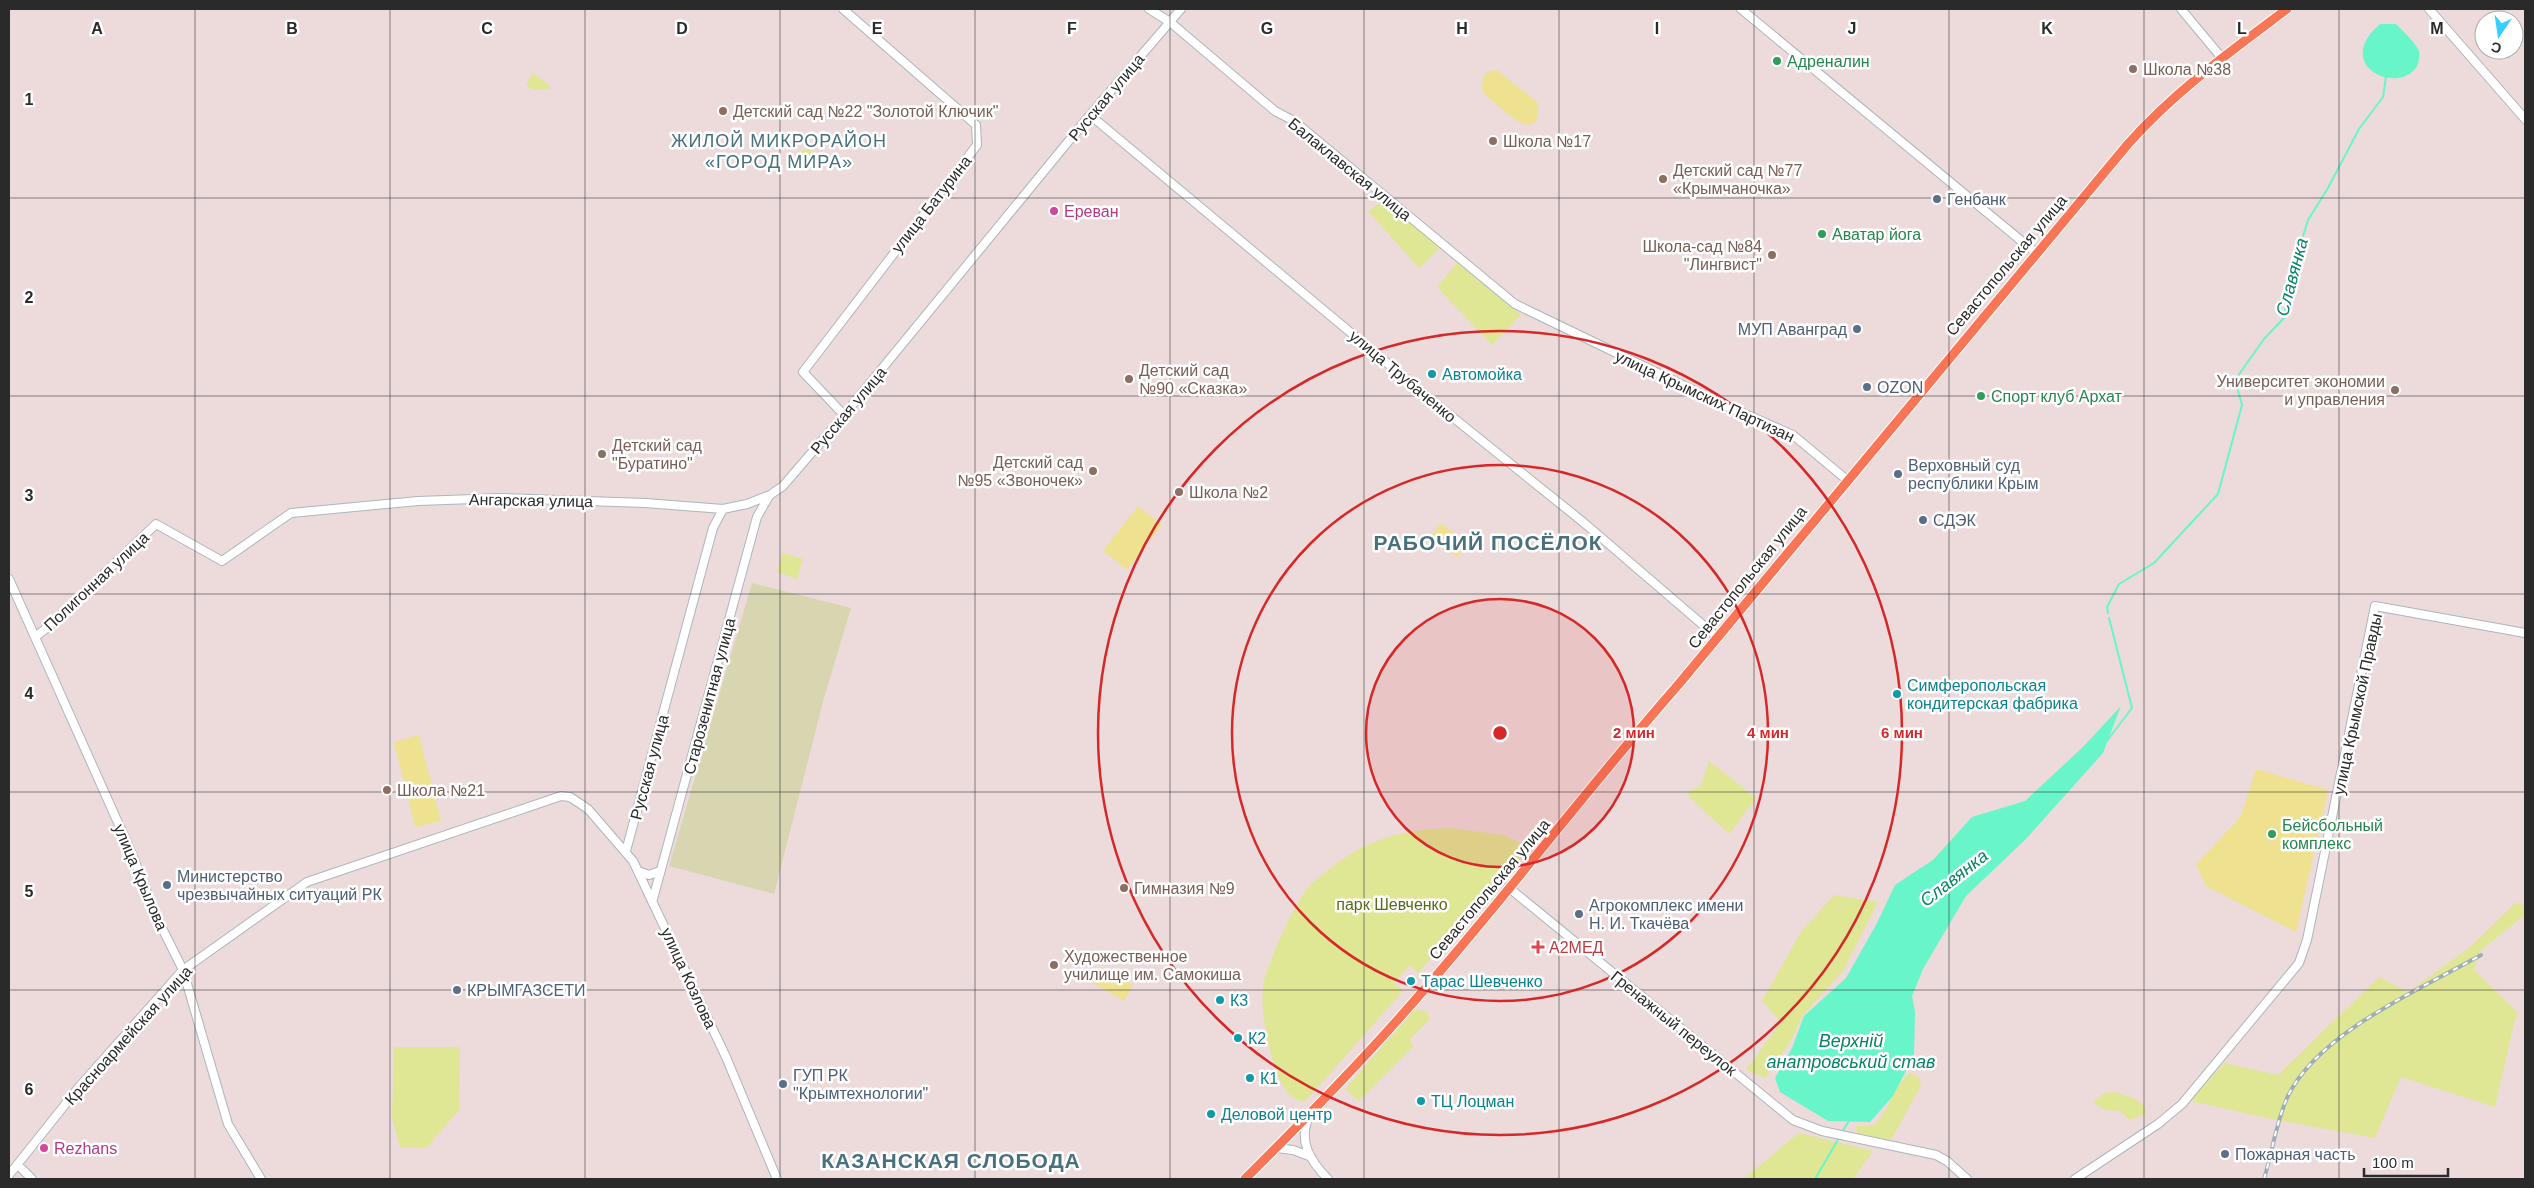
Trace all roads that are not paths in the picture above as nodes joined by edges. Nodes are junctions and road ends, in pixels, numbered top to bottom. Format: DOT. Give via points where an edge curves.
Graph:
graph roads {
  1 [pos="843,9"];
  2 [pos="1149,9"];
  3 [pos="1182,9"];
  4 [pos="1741,9"];
  5 [pos="2181,9"];
  6 [pos="2287,9"];
  7 [pos="2429,9"];
  8 [pos="1170,22"];
  9 [pos="2221,57"];
  10 [pos="1090,115"];
  11 [pos="2525,119"];
  12 [pos="2036,253"];
  13 [pos="1555,324"];
  14 [pos="844,416"];
  15 [pos="1847,480"];
  16 [pos="770,495"];
  17 [pos="747,504"];
  18 [pos="709,507"];
  19 [pos="723,509"];
  20 [pos="717,517"];
  21 [pos="757,517"];
  22 [pos="156,524"];
  23 [pos="9,579"];
  24 [pos="2525,633"];
  25 [pos="35,637"];
  26 [pos="1717,637"];
  27 [pos="570,797"];
  28 [pos="626,851"];
  29 [pos="638,871"];
  30 [pos="660,871"];
  31 [pos="1508,888"];
  32 [pos="653,899"];
  33 [pos="183,970"];
  34 [pos="1313,1110"];
  35 [pos="1277,1148"];
  36 [pos="1309,1156"];
  37 [pos="18,1165"];
  38 [pos="9,1175"];
  39 [pos="32,1179"];
  40 [pos="261,1179"];
  41 [pos="777,1179"];
  42 [pos="1245,1179"];
  43 [pos="1328,1179"];
  44 [pos="1967,1179"];
  45 [pos="2075,1179"];
  1 -- 14 [label="main road, улица Батурина" via="976,125 977,145 803,372"];
  2 -- 8 [label="main road, Балаклавская улица"];
  3 -- 8 [label="main road, Русская улица"];
  4 -- 12 [label="main road"];
  5 -- 9 [label="main road"];
  6 -- 9 [label="main road, Севастопольская улица"];
  7 -- 11 [label="main road"];
  8 -- 10 [label="main road, Русская улица"];
  8 -- 13 [label="main road, Балаклавская улица" via="1515,304"];
  9 -- 12 [label="main road, Севастопольская улица" via="2167,102 2143,127"];
  10 -- 14 [label="main road, Русская улица"];
  10 -- 26 [label="main road, улица Трубаченко" via="1583,522"];
  12 -- 15 [label="main road, Севастопольская улица"];
  13 -- 15 [label="main road, улица Крымских Партизан" via="1794,435"];
  14 -- 16 [label="main road, Русская улица" via="783,486"];
  15 -- 26 [label="main road, Севастопольская улица"];
  16 -- 17 [label="main road, Русская улица"];
  16 -- 21 [label="main road, Старозенитная улица"];
  17 -- 19 [label="main road, Русская улица"];
  17 -- 21 [label="main road" via="757,510"];
  18 -- 19 [label="main road, Ангарская улица"];
  18 -- 20 [label="main road"];
  18 -- 22 [label="main road, Ангарская улица" via="502,498 418,501 291,513 222,562"];
  19 -- 20 [label="main road, Русская улица"];
  20 -- 28 [label="main road, Русская улица"];
  21 -- 30 [label="main road, Старозенитная улица"];
  22 -- 25 [label="main road, Полигонная улица"];
  23 -- 25 [label="main road, улица Крылова"];
  24 -- 45 [label="main road, улица Крымской Правды" via="2375,606 2307,940 2299,964 2182,1104 2158,1124"];
  25 -- 33 [label="main road, улица Крылова" via="132,854 156,916"];
  26 -- 31 [label="main road, Севастопольская улица"];
  27 -- 28 [label="main road, улица Козлова" via="588,810"];
  27 -- 33 [label="main road, Красноармейская улица" via="554,798 307,882"];
  28 -- 29 [label="main road, улица Козлова"];
  29 -- 30 [label="main road" via="649,875"];
  29 -- 32 [label="main road, улица Козлова"];
  30 -- 32 [label="main road, Старозенитная улица"];
  31 -- 34 [label="main road, Севастопольская улица" via="1424,990"];
  31 -- 44 [label="main road, Гренажный переулок" via="1793,1120 1822,1131 1936,1155"];
  32 -- 41 [label="main road, улица Козлова" via="726,1057"];
  33 -- 37 [label="main road, Красноармейская улица" via="79,1087"];
  33 -- 40 [label="main road, улица Крылова" via="228,1124"];
  34 -- 35 [label="main road, Севастопольская улица"];
  34 -- 36 [label="main road" via="1304,1133"];
  35 -- 36 [label="main road"];
  35 -- 42 [label="main road, Севастопольская улица"];
  36 -- 43 [label="main road"];
  37 -- 38 [label="main road, Красноармейская улица"];
  37 -- 39 [label="main road"];
}
